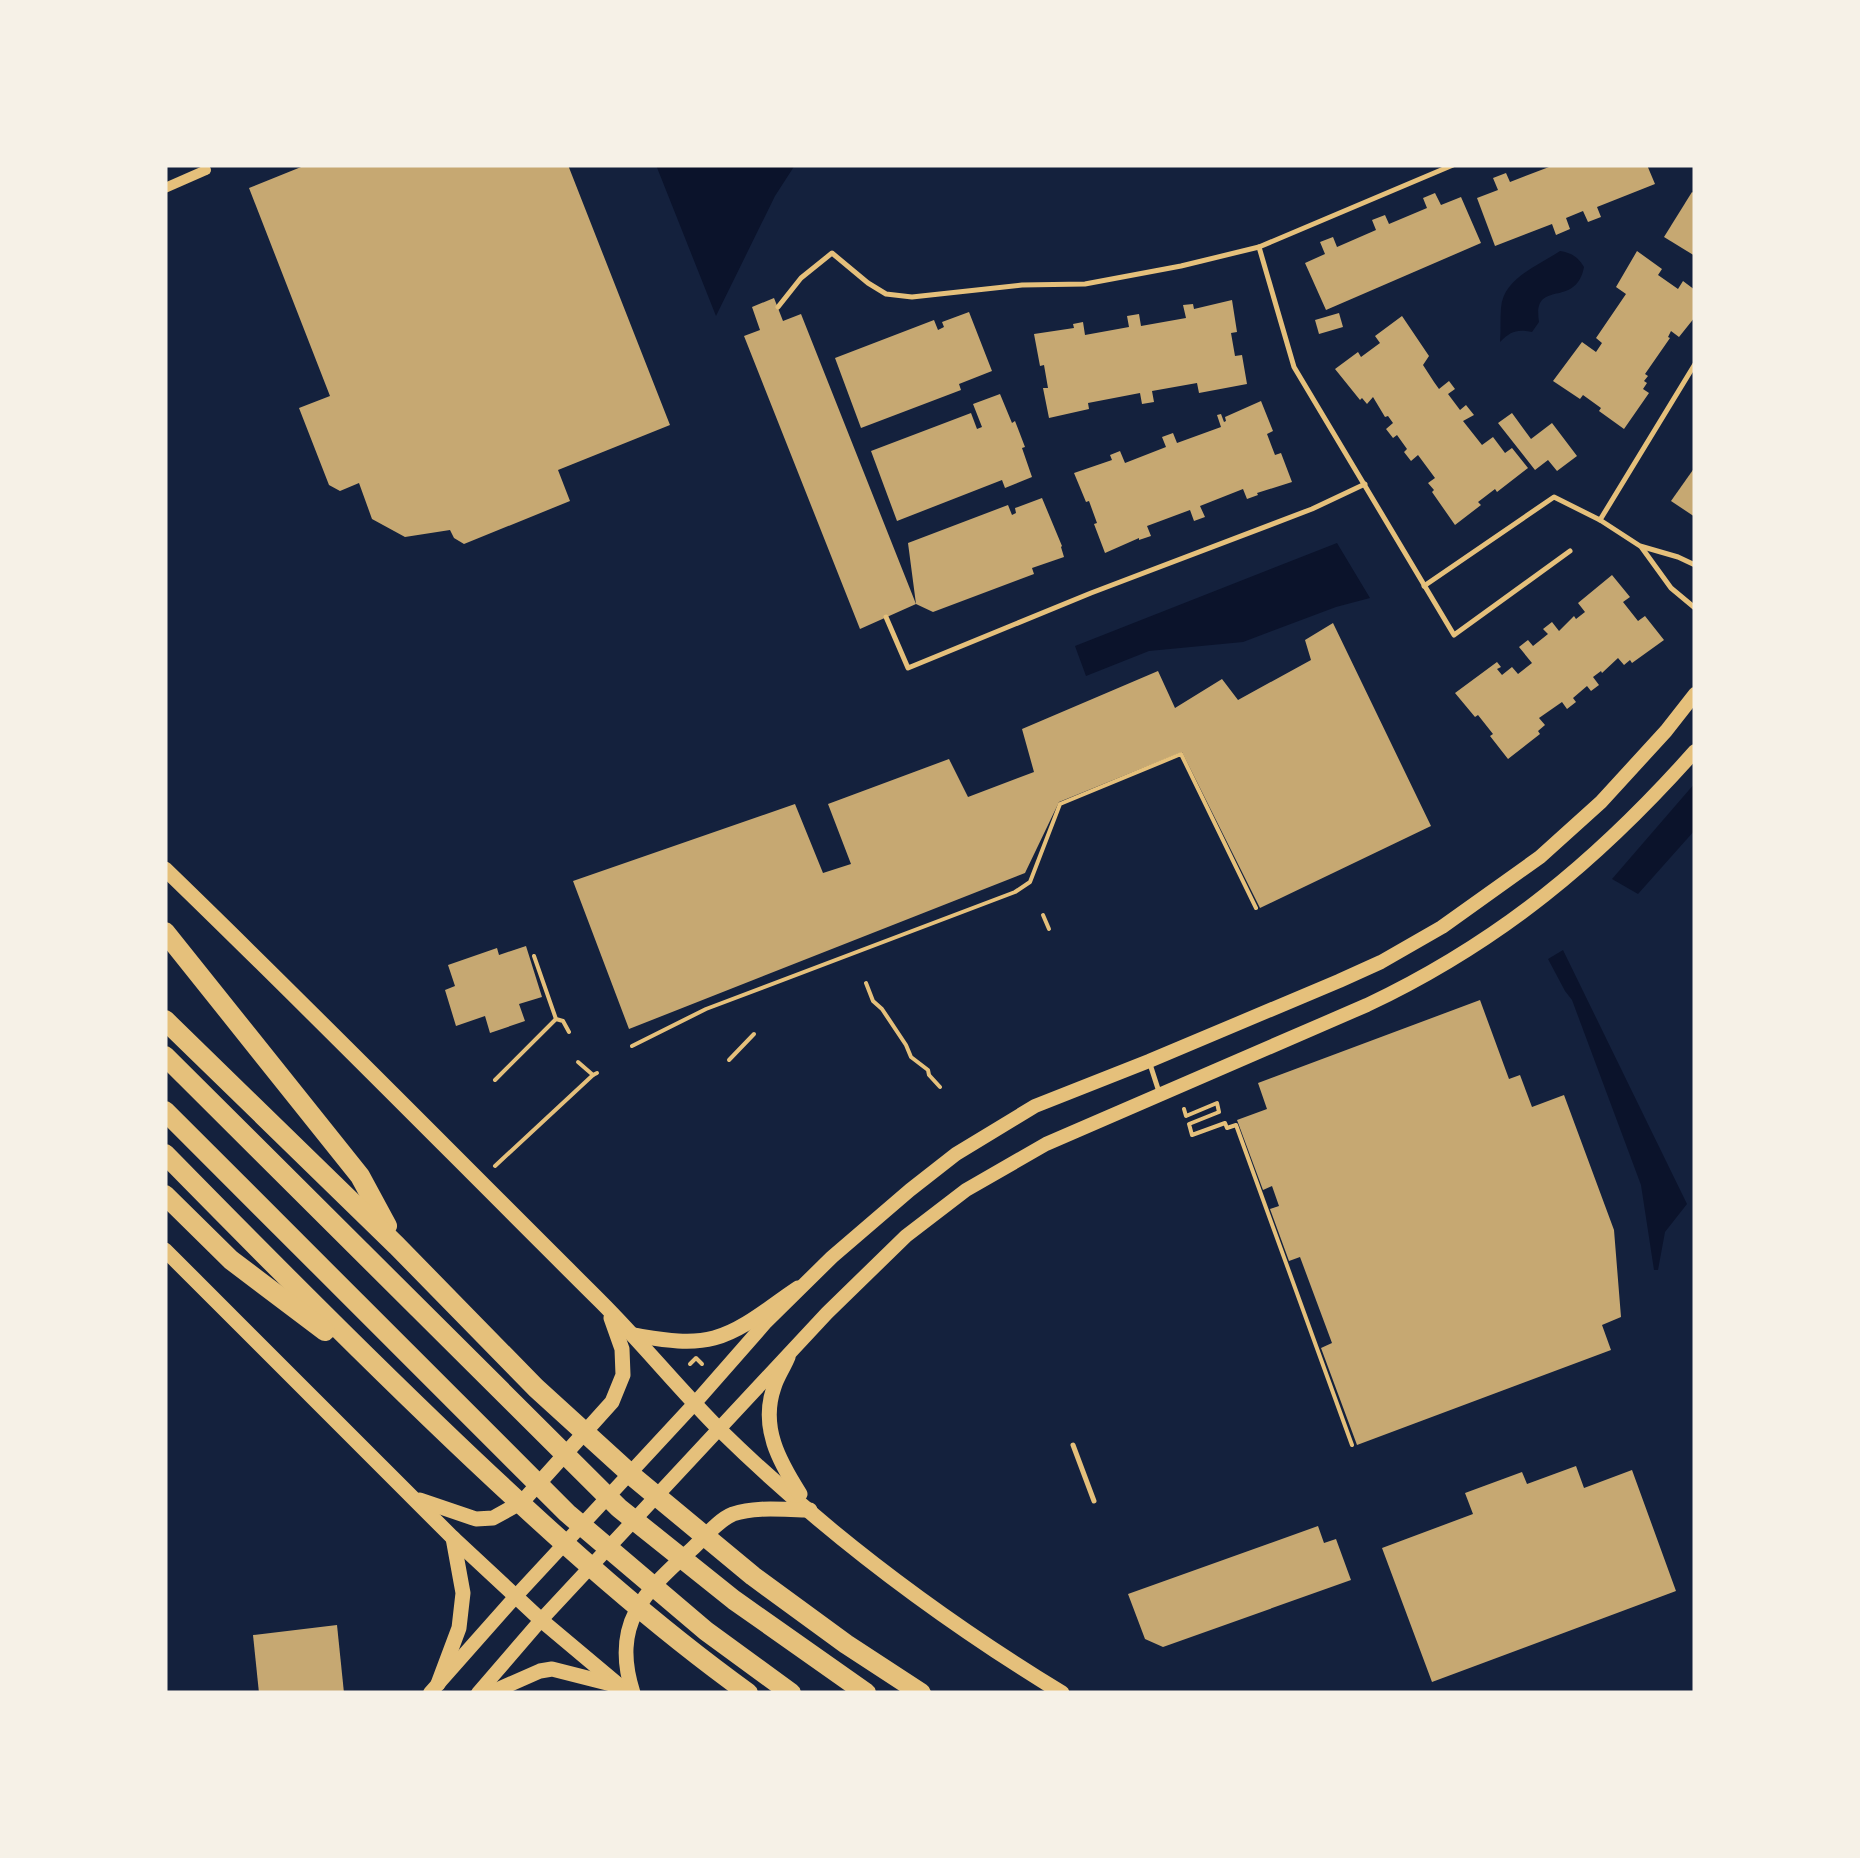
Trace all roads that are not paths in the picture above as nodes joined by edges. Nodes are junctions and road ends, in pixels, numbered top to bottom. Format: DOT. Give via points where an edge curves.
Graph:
graph roads {
  1 [pos="1453,165"];
  2 [pos="206,170"];
  3 [pos="165,188"];
  4 [pos="1259,246"];
  5 [pos="778,308"];
  6 [pos="1695,364"];
  7 [pos="1365,484"];
  8 [pos="1600,520"];
  9 [pos="1640,546"];
  10 [pos="1570,551"];
  11 [pos="1695,565"];
  12 [pos="1424,586"];
  13 [pos="1695,608"];
  14 [pos="886,617"];
  15 [pos="1695,694"];
  16 [pos="1695,751"];
  17 [pos="165,869"];
  18 [pos="165,932"];
  19 [pos="165,1020"];
  20 [pos="165,1056"];
  21 [pos="1149,1062"];
  22 [pos="1160,1096"];
  23 [pos="165,1111"];
  24 [pos="165,1154"];
  25 [pos="165,1195"];
  26 [pos="397,1246"];
  27 [pos="165,1250"];
  28 [pos="798,1288"];
  29 [pos="607,1308"];
  30 [pos="633,1335"];
  31 [pos="788,1357"];
  32 [pos="386,1378"];
  33 [pos="695,1403"];
  34 [pos="720,1430"];
  35 [pos="1073,1445"];
  36 [pos="412,1497"];
  37 [pos="1094,1501"];
  38 [pos="810,1510"];
  39 [pos="453,1538"];
  40 [pos="516,1596"];
  41 [pos="541,1620"];
  42 [pos="434,1688"];
  43 [pos="627,1691"];
  44 [pos="478,1693"];
  45 [pos="490,1693"];
  46 [pos="748,1693"];
  47 [pos="791,1693"];
  48 [pos="866,1693"];
  49 [pos="920,1693"];
  50 [pos="1062,1693"];
  1 -- 4 [label="lane"];
  2 -- 3 [label="street"];
  4 -- 5 [label="lane" via="1085,284 912,297 886,294 832,254"];
  4 -- 7 [label="lane" via="1294,368"];
  6 -- 8 [label="lane"];
  7 -- 12 [label="lane"];
  7 -- 14 [label="lane" via="908,668"];
  8 -- 9 [label="lane"];
  8 -- 12 [label="lane" via="1554,497"];
  9 -- 11 [label="lane"];
  9 -- 13 [label="lane"];
  10 -- 12 [label="lane" via="1454,634"];
  15 -- 21 [label="street" via="1581,821 1442,927 1382,962"];
  16 -- 22 [label="street" via="1595,855 1471,949 1396,992"];
  17 -- 29 [label="main road"];
  18 -- 26 [label="highway" via="360,1176"];
  19 -- 26 [label="highway"];
  20 -- 48 [label="highway" via="619,1508"];
  21 -- 22 [label="lane"];
  21 -- 28 [label="street" via="1035,1106 956,1154"];
  22 -- 31 [label="street" via="1046,1144 966,1190 906,1236"];
  23 -- 47 [label="highway" via="567,1513 706,1632"];
  24 -- 32 [label="highway"];
  25 -- 32 [label="highway" via="232,1260"];
  26 -- 49 [label="highway" via="636,1479 753,1576"];
  27 -- 36 [label="main road"];
  28 -- 30 [label="main road" via="714,1338 686,1342"];
  28 -- 33 [label="street"];
  29 -- 30 [label="main road"];
  29 -- 36 [label="main road" via="622,1349 623,1375 612,1402 522,1502 476,1519"];
  30 -- 33 [label="main road"];
  31 -- 34 [label="street"];
  31 -- 38 [label="main road" via="773,1388 772,1440"];
  32 -- 46 [label="highway" via="558,1540"];
  33 -- 34 [label="main road"];
  33 -- 40 [label="street"];
  34 -- 38 [label="main road"];
  34 -- 41 [label="street"];
  35 -- 37 [label="lane"];
  36 -- 39 [label="main road"];
  38 -- 43 [label="main road" via="729,1515 675,1564 635,1610 625,1637"];
  38 -- 50 [label="main road" via="941,1616"];
  39 -- 40 [label="main road"];
  39 -- 42 [label="main road" via="463,1593 459,1628"];
  40 -- 41 [label="main road"];
  40 -- 42 [label="street"];
  41 -- 43 [label="main road"];
  41 -- 44 [label="street"];
  43 -- 45 [label="main road" via="552,1669"];
}
